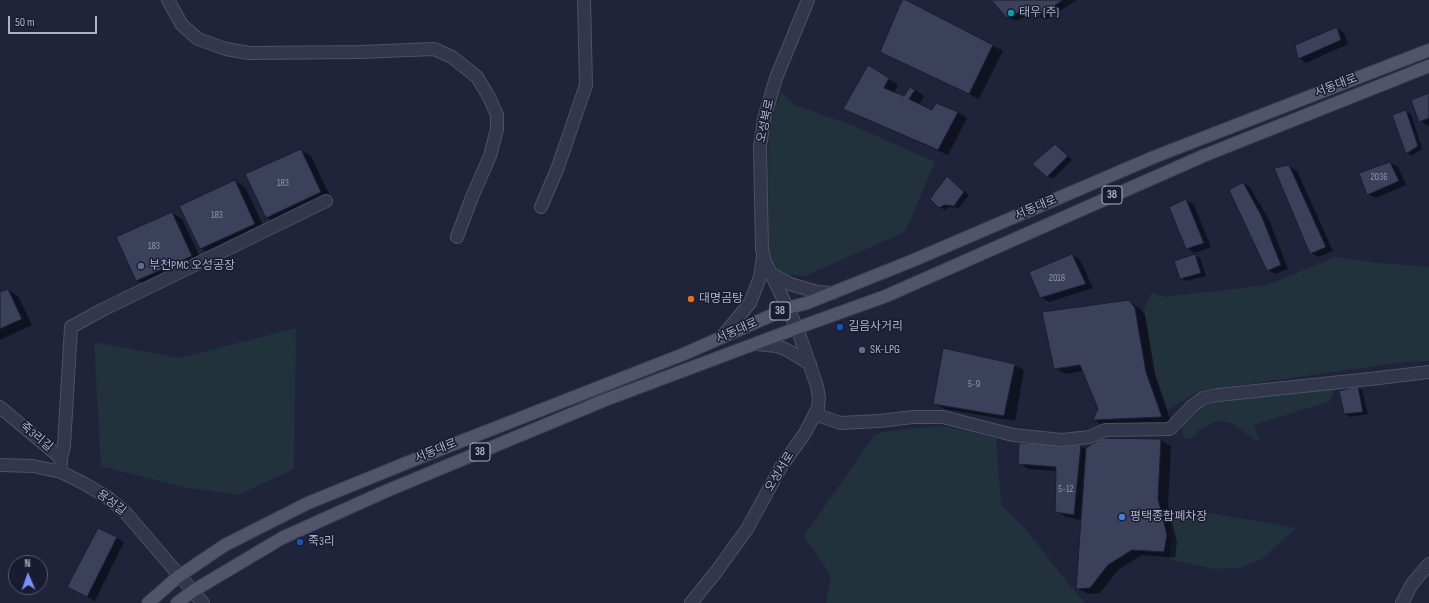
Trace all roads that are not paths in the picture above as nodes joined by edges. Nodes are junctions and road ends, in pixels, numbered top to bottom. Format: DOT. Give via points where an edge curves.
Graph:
graph roads {
  1 [pos="168,0"];
  2 [pos="584,0"];
  3 [pos="808,0"];
  4 [pos="1429,50"];
  5 [pos="1429,66"];
  6 [pos="326,201"];
  7 [pos="541,207"];
  8 [pos="457,237"];
  9 [pos="763,252"];
  10 [pos="771,273"];
  11 [pos="833,293"];
  12 [pos="788,308"];
  13 [pos="797,328"];
  14 [pos="721,338"];
  15 [pos="756,344"];
  16 [pos="810,364"];
  17 [pos="1429,372"];
  18 [pos="0,407"];
  19 [pos="815,414"];
  20 [pos="5,417"];
  21 [pos="61,459"];
  22 [pos="0,465"];
  23 [pos="61,472"];
  24 [pos="1429,564"];
  25 [pos="179,576"];
  26 [pos="193,591"];
  27 [pos="148,603"];
  28 [pos="177,603"];
  29 [pos="203,603"];
  30 [pos="691,603"];
  31 [pos="1402,603"];
  1 -- 8 [label="street" via="182,25 198,40 226,49 249,53 434,49 452,57 471,72 489,97 497,115 497,129 490,156"];
  2 -- 7 [label="street" via="586,85 558,167"];
  3 -- 9 [label="street, 오성북로" via="776,78 764,119 760,147"];
  4 -- 11 [label="main road, 서동대로 / 38" via="1154,157"];
  5 -- 13 [label="main road, 서동대로 / 38" via="1203,156 886,296"];
  6 -- 21 [label="street" via="71,327 64,446"];
  9 -- 10 [label="street, 오성서로"];
  9 -- 14 [label="street" via="760,278 750,304"];
  10 -- 11 [label="street" via="790,284 818,292"];
  10 -- 12 [label="street, 오성서로"];
  11 -- 12 [label="main road, 서동대로 / 38"];
  12 -- 13 [label="street, 오성서로"];
  12 -- 14 [label="main road, 서동대로 / 38"];
  13 -- 15 [label="main road, 서동대로 / 38"];
  13 -- 16 [label="street, 오성서로"];
  14 -- 25 [label="main road, 서동대로 / 38" via="308,503 225,545"];
  15 -- 16 [label="street" via="777,346"];
  15 -- 26 [label="main road, 서동대로 / 38" via="605,400 384,492 282,538"];
  16 -- 19 [label="street, 오성서로" via="819,398"];
  17 -- 19 [label="street" via="1218,394 1204,398 1191,407 1170,429 1105,430 1090,437 1062,440 1013,435 943,417 840,422"];
  18 -- 20 [label="street, 죽3리길"];
  19 -- 30 [label="street, 오성서로" via="747,529"];
  20 -- 21 [label="street, 죽3리길"];
  21 -- 23 [label="street, 죽3리길"];
  22 -- 23 [label="street, 용성길" via="33,466"];
  23 -- 25 [label="street, 용성길" via="107,497 125,512"];
  24 -- 31 [label="street" via="1412,584"];
  25 -- 26 [label="street, 용성길"];
  25 -- 27 [label="main road, 서동대로 / 38"];
  26 -- 28 [label="main road, 서동대로 / 38"];
  26 -- 29 [label="street, 용성길"];
}
